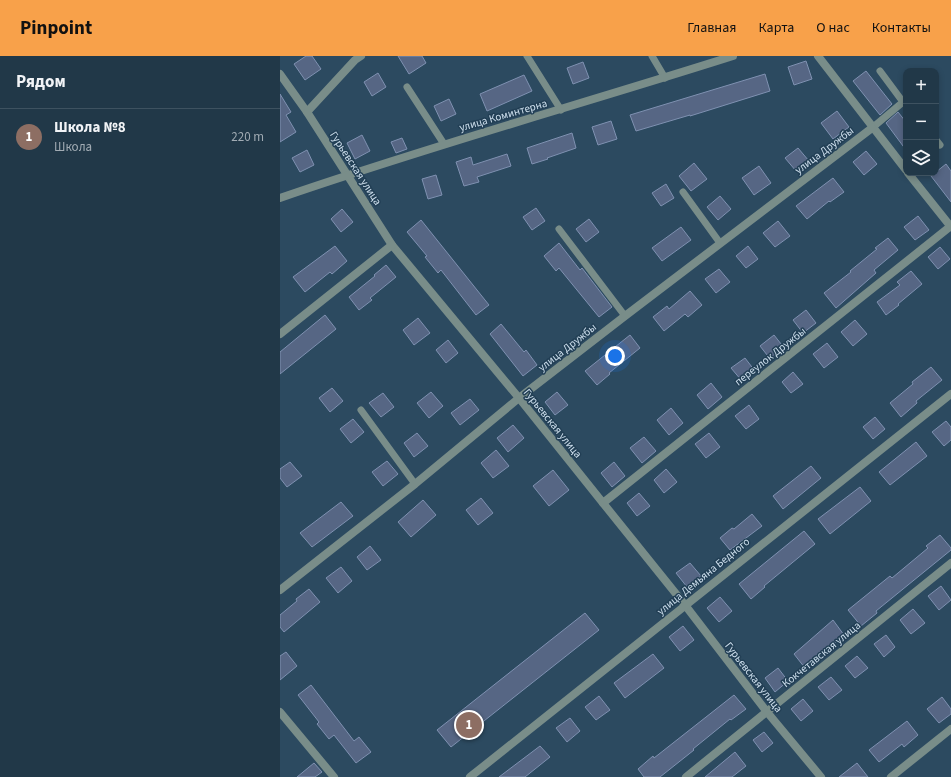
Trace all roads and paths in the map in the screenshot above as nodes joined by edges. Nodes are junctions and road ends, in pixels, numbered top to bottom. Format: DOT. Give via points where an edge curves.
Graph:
graph roads {
  1 [pos="361,56"];
  2 [pos="527,56"];
  3 [pos="652,56"];
  4 [pos="734,56"];
  5 [pos="818,56"];
  6 [pos="880,71"];
  7 [pos="280,74"];
  8 [pos="665,78"];
  9 [pos="407,87"];
  10 [pos="903,103"];
  11 [pos="903,105"];
  12 [pos="561,110"];
  13 [pos="307,112"];
  14 [pos="872,128"];
  15 [pos="444,144"];
  16 [pos="903,166"];
  17 [pos="347,175"];
  18 [pos="910,176"];
  19 [pos="683,192"];
  20 [pos="280,198"];
  21 [pos="951,227"];
  22 [pos="559,229"];
  23 [pos="720,243"];
  24 [pos="392,245"];
  25 [pos="625,316"];
  26 [pos="280,334"];
  27 [pos="951,394"];
  28 [pos="519,398"];
  29 [pos="361,410"];
  30 [pos="415,484"];
  31 [pos="603,502"];
  32 [pos="951,564"];
  33 [pos="280,590"];
  34 [pos="685,605"];
  35 [pos="280,712"];
  36 [pos="767,712"];
  37 [pos="951,729"];
  38 [pos="334,777"];
  39 [pos="470,777"];
  40 [pos="686,777"];
  41 [pos="820,777"];
  42 [pos="891,777"];
  1 -- 13 [label="street"];
  2 -- 12 [label="lane"];
  3 -- 8 [label="lane"];
  4 -- 8 [label="street, улица Коминтерна"];
  5 -- 14 [label="street"];
  6 -- 10 [label="lane"];
  7 -- 13 [label="street, Гурьевская улица"];
  8 -- 12 [label="street, улица Коминтерна"];
  9 -- 15 [label="lane"];
  11 -- 14 [label="lane"];
  12 -- 15 [label="street, улица Коминтерна"];
  13 -- 17 [label="street, Гурьевская улица"];
  14 -- 16 [label="street"];
  14 -- 23 [label="street, улица Дружбы"];
  15 -- 17 [label="street, улица Коминтерна"];
  17 -- 20 [label="street, улица Коминтерна"];
  17 -- 24 [label="street, Гурьевская улица"];
  18 -- 21 [label="street"];
  19 -- 23 [label="lane"];
  21 -- 31 [label="street, переулок Дружбы"];
  22 -- 25 [label="lane"];
  23 -- 25 [label="street, улица Дружбы"];
  24 -- 26 [label="street"];
  24 -- 28 [label="street, Гурьевская улица"];
  25 -- 28 [label="street, улица Дружбы"];
  27 -- 34 [label="street, улица Демьяна Бедного"];
  28 -- 30 [label="street, улица Дружбы"];
  28 -- 31 [label="street, Гурьевская улица"];
  29 -- 30 [label="lane"];
  30 -- 33 [label="street, улица Дружбы"];
  31 -- 34 [label="street, Гурьевская улица"];
  32 -- 36 [label="street, Кокчетавская улица"];
  34 -- 36 [label="street, Гурьевская улица"];
  34 -- 39 [label="street, улица Демьяна Бедного"];
  35 -- 38 [label="street"];
  36 -- 40 [label="street, Кокчетавская улица"];
  36 -- 41 [label="street, Гурьевская улица"];
  37 -- 42 [label="street"];
}
